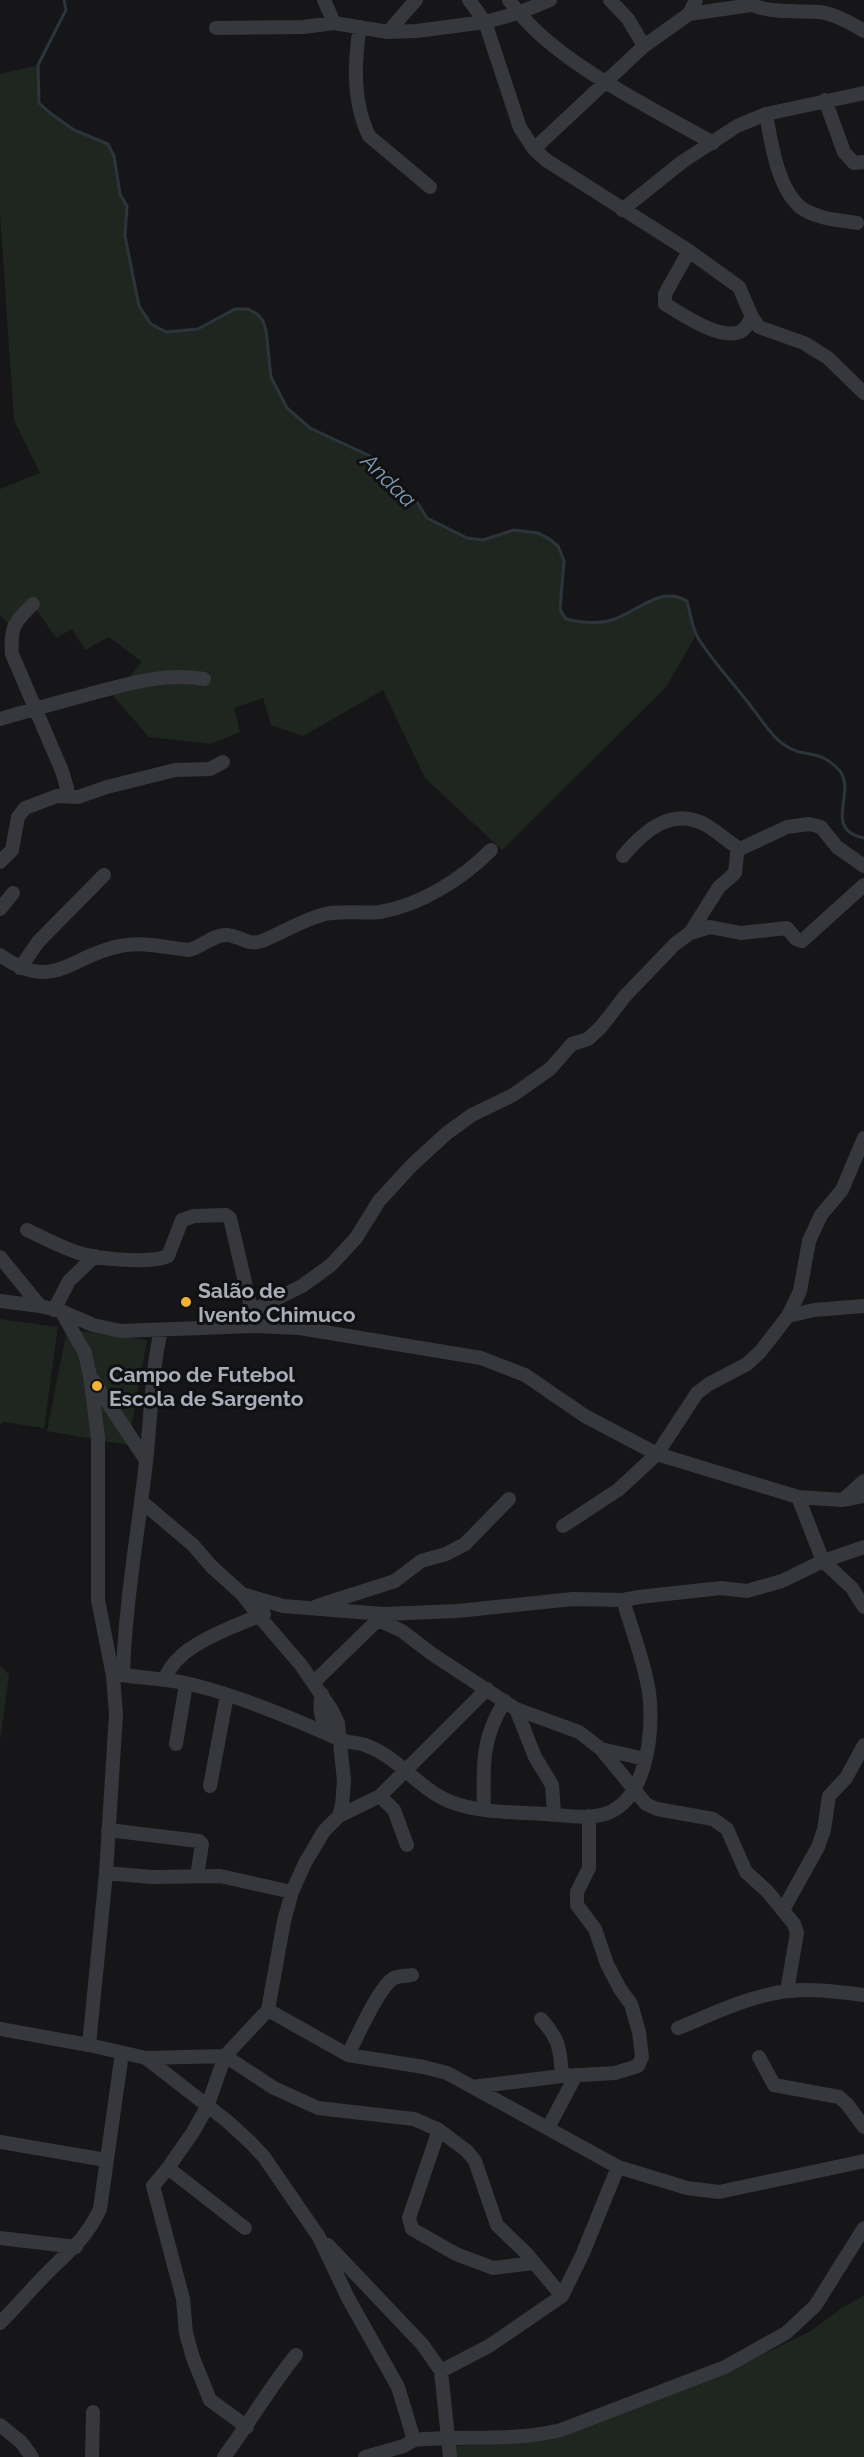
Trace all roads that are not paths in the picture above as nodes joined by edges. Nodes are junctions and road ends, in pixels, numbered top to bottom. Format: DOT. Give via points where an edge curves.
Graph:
graph roads {
  1 [pos="324,0"];
  2 [pos="416,0"];
  3 [pos="469,0"];
  4 [pos="509,0"];
  5 [pos="550,0"];
  6 [pos="610,0"];
  7 [pos="696,0"];
  8 [pos="749,3"];
  9 [pos="518,13"];
  10 [pos="689,14"];
  11 [pos="486,22"];
  12 [pos="334,23"];
  13 [pos="360,27"];
  14 [pos="216,28"];
  15 [pos="864,31"];
  16 [pos="388,32"];
  17 [pos="644,46"];
  18 [pos="604,82"];
  19 [pos="864,93"];
  20 [pos="825,100"];
  21 [pos="766,114"];
  22 [pos="713,143"];
  23 [pos="534,149"];
  24 [pos="864,162"];
  25 [pos="430,187"];
  26 [pos="622,210"];
  27 [pos="857,223"];
  28 [pos="689,251"];
  29 [pos="752,317"];
  30 [pos="864,393"];
  31 [pos="33,604"];
  32 [pos="204,679"];
  33 [pos="35,709"];
  34 [pos="0,719"];
  35 [pos="223,762"];
  36 [pos="64,796"];
  37 [pos="740,849"];
  38 [pos="490,850"];
  39 [pos="623,856"];
  40 [pos="0,862"];
  41 [pos="864,866"];
  42 [pos="104,875"];
  43 [pos="864,885"];
  44 [pos="13,893"];
  45 [pos="0,909"];
  46 [pos="690,933"];
  47 [pos="0,955"];
  48 [pos="20,968"];
  49 [pos="864,1138"];
  50 [pos="849,1172"];
  51 [pos="864,1174"];
  52 [pos="27,1230"];
  53 [pos="95,1256"];
  54 [pos="0,1257"];
  55 [pos="0,1301"];
  56 [pos="40,1306"];
  57 [pos="864,1306"];
  58 [pos="58,1311"];
  59 [pos="252,1312"];
  60 [pos="788,1317"];
  61 [pos="220,1326"];
  62 [pos="161,1330"];
  63 [pos="90,1376"];
  64 [pos="657,1454"];
  65 [pos="146,1460"];
  66 [pos="864,1481"];
  67 [pos="864,1496"];
  68 [pos="798,1497"];
  69 [pos="509,1499"];
  70 [pos="842,1500"];
  71 [pos="141,1501"];
  72 [pos="563,1526"];
  73 [pos="864,1547"];
  74 [pos="823,1561"];
  75 [pos="242,1594"];
  76 [pos="623,1600"];
  77 [pos="283,1606"];
  78 [pos="864,1607"];
  79 [pos="304,1609"];
  80 [pos="259,1616"];
  81 [pos="381,1617"];
  82 [pos="118,1676"];
  83 [pos="164,1680"];
  84 [pos="314,1682"];
  85 [pos="186,1684"];
  86 [pos="487,1689"];
  87 [pos="227,1695"];
  88 [pos="510,1705"];
  89 [pos="335,1737"];
  90 [pos="176,1744"];
  91 [pos="864,1745"];
  92 [pos="601,1749"];
  93 [pos="645,1760"];
  94 [pos="406,1772"];
  95 [pos="210,1786"];
  96 [pos="634,1791"];
  97 [pos="380,1796"];
  98 [pos="484,1809"];
  99 [pos="554,1814"];
  100 [pos="339,1816"];
  101 [pos="589,1816"];
  102 [pos="108,1830"];
  103 [pos="407,1845"];
  104 [pos="106,1873"];
  105 [pos="197,1876"];
  106 [pos="292,1892"];
  107 [pos="783,1910"];
  108 [pos="412,1974"];
  109 [pos="787,1991"];
  110 [pos="864,1995"];
  111 [pos="268,2010"];
  112 [pos="542,2019"];
  113 [pos="0,2028"];
  114 [pos="678,2028"];
  115 [pos="89,2044"];
  116 [pos="122,2053"];
  117 [pos="348,2055"];
  118 [pos="225,2056"];
  119 [pos="146,2058"];
  120 [pos="759,2058"];
  121 [pos="569,2076"];
  122 [pos="472,2087"];
  123 [pos="207,2107"];
  124 [pos="864,2127"];
  125 [pos="548,2128"];
  126 [pos="439,2130"];
  127 [pos="0,2142"];
  128 [pos="106,2160"];
  129 [pos="864,2161"];
  130 [pos="618,2167"];
  131 [pos="168,2168"];
  132 [pos="245,2228"];
  133 [pos="864,2228"];
  134 [pos="319,2237"];
  135 [pos="0,2238"];
  136 [pos="76,2247"];
  137 [pos="534,2264"];
  138 [pos="562,2296"];
  139 [pos="0,2323"];
  140 [pos="296,2355"];
  141 [pos="441,2371"];
  142 [pos="93,2412"];
  143 [pos="0,2425"];
  144 [pos="246,2427"];
  145 [pos="414,2440"];
  146 [pos="449,2447"];
  147 [pos="32,2457"];
  148 [pos="92,2457"];
  149 [pos="224,2457"];
  150 [pos="365,2457"];
  151 [pos="459,2457"];
  1 -- 12 [label="street"];
  2 -- 16 [label="street"];
  3 -- 11 [label="street"];
  4 -- 9 [label="street"];
  5 -- 9 [label="street"];
  6 -- 17 [label="street" via="628,19"];
  7 -- 10 [label="street"];
  8 -- 10 [label="street"];
  8 -- 15 [label="street" via="787,11 822,12"];
  9 -- 11 [label="street"];
  9 -- 18 [label="street"];
  10 -- 17 [label="street"];
  11 -- 16 [label="street"];
  11 -- 23 [label="street" via="520,128"];
  12 -- 13 [label="street"];
  12 -- 14 [label="street"];
  13 -- 16 [label="street"];
  13 -- 25 [label="street" via="355,55 364,127 369,136"];
  17 -- 18 [label="street"];
  18 -- 22 [label="street"];
  18 -- 23 [label="street"];
  19 -- 20 [label="street"];
  20 -- 21 [label="street"];
  20 -- 24 [label="street" via="844,152 854,163"];
  21 -- 22 [label="street" via="737,126"];
  21 -- 27 [label="street" via="775,162 787,190 802,208 825,218"];
  22 -- 26 [label="street" via="682,162"];
  23 -- 26 [label="street"];
  26 -- 28 [label="street"];
  28 -- 29 [label="street" via="740,287"];
  28 -- 29 [label="street" via="665,294 665,304 692,321 727,332 743,330"];
  29 -- 30 [label="street" via="764,330 804,343 828,358"];
  31 -- 33 [label="street" via="18,618 11,638 12,654"];
  32 -- 33 [label="street" via="187,676 132,682"];
  33 -- 34 [label="street"];
  33 -- 36 [label="street" via="65,781"];
  35 -- 36 [label="street" via="210,769 175,770 78,797"];
  36 -- 40 [label="street" via="21,811 16,841"];
  37 -- 39 [label="street" via="704,824 683,818 653,826"];
  37 -- 41 [label="street" via="787,827 809,824 821,827 837,847"];
  37 -- 46 [label="street" via="735,873 719,887"];
  38 -- 48 [label="street" via="471,869 441,888 381,912 329,913 289,926 262,941 246,942 222,935 189,950 122,945 60,970"];
  42 -- 48 [label="street" via="38,942"];
  43 -- 46 [label="street" via="802,941 787,928 741,933 710,927"];
  44 -- 45 [label="street"];
  46 -- 59 [label="street" via="675,944 588,1039 572,1044 550,1069 513,1095 472,1115 421,1157 379,1200 356,1238 331,1265 302,1287"];
  47 -- 48 [label="street"];
  49 -- 50 [label="street"];
  50 -- 51 [label="street"];
  50 -- 60 [label="street" via="842,1190 821,1215 809,1240 801,1291"];
  52 -- 53 [label="street"];
  53 -- 58 [label="street" via="69,1281"];
  53 -- 59 [label="street" via="162,1258 172,1249 182,1220 226,1215 230,1218"];
  54 -- 56 [label="street"];
  55 -- 56 [label="street"];
  56 -- 58 [label="street"];
  57 -- 60 [label="street" via="814,1310"];
  58 -- 62 [label="street" via="121,1330"];
  58 -- 63 [label="street" via="85,1353"];
  59 -- 61 [label="street"];
  60 -- 64 [label="street" via="747,1364 697,1393"];
  61 -- 62 [label="street"];
  61 -- 64 [label="street" via="300,1328 481,1358 525,1375 585,1416"];
  62 -- 65 [label="street" via="153,1364"];
  63 -- 65 [label="street"];
  63 -- 82 [label="street" via="98,1437 98,1600 102,1630"];
  64 -- 68 [label="street"];
  64 -- 72 [label="street" via="618,1490"];
  65 -- 71 [label="street"];
  66 -- 70 [label="street"];
  67 -- 70 [label="street"];
  68 -- 70 [label="street"];
  68 -- 74 [label="street"];
  69 -- 79 [label="street" via="470,1540 446,1554 421,1561 395,1581"];
  71 -- 75 [label="street"];
  71 -- 82 [label="street"];
  73 -- 74 [label="street"];
  74 -- 76 [label="street" via="782,1581 747,1591 721,1588"];
  74 -- 78 [label="street" via="852,1588"];
  75 -- 77 [label="street"];
  75 -- 80 [label="street"];
  76 -- 81 [label="street" via="573,1599"];
  76 -- 93 [label="street" via="648,1689 651,1714"];
  77 -- 79 [label="street"];
  77 -- 80 [label="street"];
  79 -- 81 [label="street"];
  80 -- 83 [label="street" via="182,1654"];
  80 -- 84 [label="street"];
  81 -- 84 [label="street"];
  81 -- 86 [label="street"];
  82 -- 83 [label="street"];
  82 -- 102 [label="street"];
  83 -- 85 [label="street"];
  84 -- 89 [label="street" via="338,1723"];
  85 -- 87 [label="street"];
  85 -- 90 [label="street"];
  86 -- 88 [label="street"];
  86 -- 94 [label="street"];
  87 -- 89 [label="street"];
  87 -- 95 [label="street"];
  88 -- 92 [label="street" via="565,1726"];
  88 -- 98 [label="street" via="492,1720 484,1754"];
  88 -- 99 [label="street" via="552,1785"];
  89 -- 94 [label="street" via="383,1754"];
  89 -- 100 [label="street" via="344,1781"];
  91 -- 107 [label="street" via="846,1778 829,1796 822,1837"];
  92 -- 93 [label="street"];
  92 -- 96 [label="street"];
  93 -- 96 [label="street"];
  94 -- 97 [label="street"];
  94 -- 98 [label="street" via="429,1792 453,1803"];
  96 -- 101 [label="street" via="618,1808"];
  96 -- 107 [label="street" via="657,1809 722,1823 746,1872"];
  97 -- 100 [label="street"];
  97 -- 103 [label="street" via="394,1810"];
  98 -- 99 [label="street"];
  99 -- 101 [label="street"];
  100 -- 106 [label="street" via="324,1831"];
  101 -- 121 [label="street" via="589,1868 577,1892 577,1905 595,1929 607,1964 631,2004 642,2057 638,2066 615,2073"];
  102 -- 104 [label="street"];
  102 -- 105 [label="street" via="200,1840"];
  104 -- 105 [label="street"];
  104 -- 115 [label="street"];
  105 -- 106 [label="street" via="220,1876"];
  106 -- 111 [label="street"];
  107 -- 109 [label="street" via="797,1933"];
  108 -- 117 [label="street" via="393,1978 385,1987"];
  109 -- 110 [label="street" via="813,1989"];
  109 -- 114 [label="street" via="737,2004"];
  111 -- 117 [label="street"];
  111 -- 118 [label="street"];
  112 -- 121 [label="street" via="554,2033"];
  113 -- 115 [label="street"];
  115 -- 116 [label="street"];
  116 -- 119 [label="street"];
  116 -- 128 [label="street"];
  117 -- 122 [label="street" via="424,2067 447,2073"];
  118 -- 119 [label="street"];
  118 -- 123 [label="street"];
  118 -- 126 [label="street" via="273,2088 318,2108 414,2119"];
  119 -- 123 [label="street"];
  120 -- 124 [label="street" via="774,2085 839,2097"];
  121 -- 122 [label="street"];
  121 -- 125 [label="street"];
  122 -- 125 [label="street"];
  123 -- 131 [label="street"];
  123 -- 134 [label="street" via="264,2157"];
  125 -- 130 [label="street"];
  126 -- 137 [label="street" via="468,2151 497,2225"];
  126 -- 137 [label="street" via="409,2218 412,2229 456,2254 493,2268"];
  127 -- 128 [label="street"];
  128 -- 136 [label="street" via="100,2209"];
  129 -- 130 [label="street" via="719,2192 687,2188"];
  130 -- 138 [label="street"];
  131 -- 132 [label="street"];
  131 -- 144 [label="street" via="153,2186 183,2300 193,2358 210,2400"];
  133 -- 146 [label="street" via="815,2306 786,2333 725,2367 561,2430"];
  134 -- 141 [label="street" via="422,2343"];
  134 -- 145 [label="street" via="398,2387"];
  135 -- 136 [label="street"];
  136 -- 139 [label="street"];
  137 -- 138 [label="street"];
  138 -- 141 [label="street" via="489,2346"];
  140 -- 144 [label="street"];
  141 -- 146 [label="street"];
  142 -- 148 [label="street"];
  143 -- 147 [label="street"];
  144 -- 149 [label="street"];
  145 -- 146 [label="street"];
  145 -- 150 [label="street"];
  146 -- 151 [label="street"];
}
